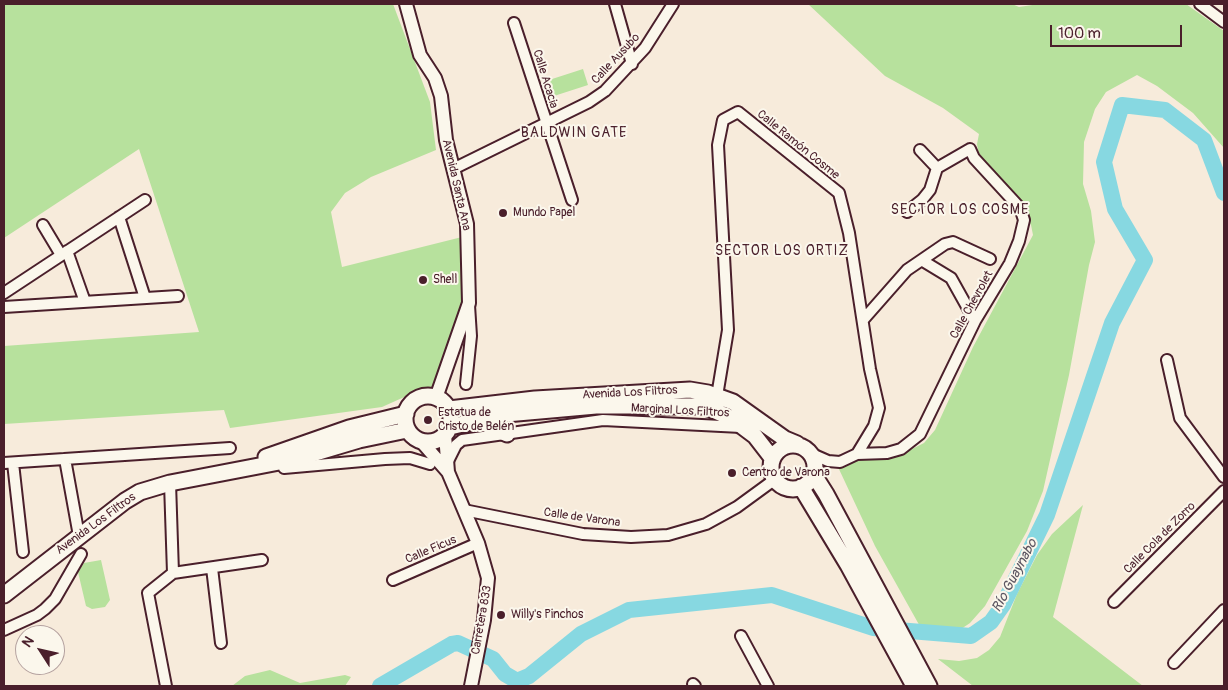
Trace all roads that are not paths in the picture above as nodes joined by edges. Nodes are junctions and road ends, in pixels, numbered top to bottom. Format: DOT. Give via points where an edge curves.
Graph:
graph roads {
  1 [pos="406,4"];
  2 [pos="615,4"];
  3 [pos="673,4"];
  4 [pos="1200,4"];
  5 [pos="1224,22"];
  6 [pos="514,23"];
  7 [pos="632,64"];
  8 [pos="546,124"];
  9 [pos="920,150"];
  10 [pos="454,168"];
  11 [pos="937,168"];
  12 [pos="146,200"];
  13 [pos="572,200"];
  14 [pos="907,212"];
  15 [pos="119,217"];
  16 [pos="43,225"];
  17 [pos="64,253"];
  18 [pos="990,260"];
  19 [pos="923,261"];
  20 [pos="4,293"];
  21 [pos="178,296"];
  22 [pos="145,298"];
  23 [pos="85,302"];
  24 [pos="469,303"];
  25 [pos="4,307"];
  26 [pos="863,320"];
  27 [pos="975,322"];
  28 [pos="1167,360"];
  29 [pos="466,384"];
  30 [pos="717,396"];
  31 [pos="436,398"];
  32 [pos="449,409"];
  33 [pos="406,414"];
  34 [pos="477,420"];
  35 [pos="743,427"];
  36 [pos="407,430"];
  37 [pos="448,431"];
  38 [pos="507,434"];
  39 [pos="421,441"];
  40 [pos="797,444"];
  41 [pos="230,448"];
  42 [pos="812,454"];
  43 [pos="857,454"];
  44 [pos="772,458"];
  45 [pos="65,459"];
  46 [pos="8,463"];
  47 [pos="430,464"];
  48 [pos="448,466"];
  49 [pos="230,471"];
  50 [pos="814,474"];
  51 [pos="1224,477"];
  52 [pos="774,480"];
  53 [pos="170,482"];
  54 [pos="801,488"];
  55 [pos="1224,491"];
  56 [pos="464,510"];
  57 [pos="80,536"];
  58 [pos="478,543"];
  59 [pos="23,552"];
  60 [pos="81,554"];
  61 [pos="262,560"];
  62 [pos="854,562"];
  63 [pos="212,568"];
  64 [pos="173,573"];
  65 [pos="393,580"];
  66 [pos="4,595"];
  67 [pos="1114,602"];
  68 [pos="1224,610"];
  69 [pos="4,630"];
  70 [pos="741,636"];
  71 [pos="221,643"];
  72 [pos="1174,664"];
  73 [pos="471,682"];
  74 [pos="166,686"];
  75 [pos="768,686"];
  76 [pos="914,686"];
  77 [pos="929,686"];
  1 -- 10 [label="street, Avenida Santa Ana" via="420,55 435,78 441,96 442,123"];
  2 -- 7 [label="street"];
  3 -- 7 [label="street, Calle Ausubo"];
  4 -- 5 [label="street"];
  6 -- 8 [label="street, Calle Acacia"];
  7 -- 8 [label="street, Calle Ausubo" via="605,91"];
  8 -- 10 [label="street, Calle Ausubo"];
  8 -- 13 [label="street, Calle Acacia"];
  9 -- 11 [label="street"];
  10 -- 24 [label="street, Avenida Santa Ana" via="467,224"];
  11 -- 14 [label="street" via="930,190"];
  11 -- 27 [label="street, Calle Chevrolet" via="970,149 974,158 1020,208 1024,220 1010,263"];
  12 -- 15 [label="street"];
  15 -- 17 [label="street"];
  15 -- 22 [label="street"];
  16 -- 17 [label="street"];
  17 -- 20 [label="street"];
  17 -- 23 [label="street"];
  18 -- 19 [label="street" via="952,242"];
  19 -- 26 [label="street" via="907,270"];
  19 -- 27 [label="street" via="951,278"];
  21 -- 22 [label="street"];
  22 -- 23 [label="street"];
  23 -- 25 [label="street"];
  24 -- 29 [label="street" via="471,336"];
  24 -- 31 [label="street, Avenida Santa Ana"];
  26 -- 30 [label="street, Calle Ramón Cosme" via="850,233 839,194 738,112 729,116 720,126 718,145 728,330"];
  26 -- 43 [label="street, Calle Ramón Cosme" via="879,408 874,426"];
  27 -- 43 [label="street, Calle Chevrolet" via="920,434 901,449"];
  28 -- 51 [label="street" via="1180,418"];
  30 -- 32 [label="main road, Avenida Los Filtros" via="690,390 662,390"];
  30 -- 40 [label="main road, Avenida Los Filtros" via="742,406 771,430"];
  31 -- 32 [label="main road"];
  31 -- 33 [label="main road" via="418,399"];
  32 -- 37 [label="main road"];
  33 -- 36 [label="main road"];
  33 -- 49 [label="main road, Avenida Los Filtros" via="349,428"];
  34 -- 35 [label="main road, Avenida Los Filtros" via="514,413 596,406 688,405 704,406"];
  34 -- 37 [label="main road, Avenida Los Filtros"];
  34 -- 38 [label="main road"];
  35 -- 38 [label="street, Marginal Los Filtros" via="603,420"];
  35 -- 44 [label="main road, Avenida Los Filtros" via="755,436"];
  36 -- 39 [label="main road"];
  36 -- 49 [label="main road, Avenida Los Filtros" via="295,459"];
  37 -- 39 [label="main road" via="438,440"];
  37 -- 48 [label="street, Carretera 833"];
  38 -- 48 [label="street, Marginal Los Filtros" via="462,440 456,445"];
  39 -- 48 [label="street, Carretera 833"];
  40 -- 42 [label="main road"];
  40 -- 44 [label="main road" via="780,448"];
  41 -- 45 [label="street"];
  42 -- 43 [label="street, Calle Chevrolet" via="840,462"];
  42 -- 50 [label="main road"];
  44 -- 52 [label="main road" via="770,471"];
  45 -- 46 [label="street"];
  45 -- 57 [label="street"];
  46 -- 59 [label="street"];
  47 -- 49 [label="street" via="410,458 385,458 239,475"];
  48 -- 56 [label="street, Carretera 833"];
  49 -- 53 [label="main road, Avenida Los Filtros"];
  50 -- 54 [label="main road"];
  50 -- 62 [label="main road" via="826,494"];
  52 -- 54 [label="main road" via="788,489"];
  52 -- 56 [label="street, Calle de Varona" via="706,524 668,535 584,534"];
  53 -- 57 [label="main road, Avenida Los Filtros" via="140,492"];
  53 -- 64 [label="street"];
  54 -- 62 [label="main road"];
  55 -- 67 [label="street, Calle Cola de Zorro"];
  56 -- 58 [label="street, Carretera 833"];
  57 -- 66 [label="main road, Avenida Los Filtros"];
  58 -- 65 [label="street, Calle Ficus"];
  58 -- 73 [label="street, Carretera 833" via="488,578 484,620"];
  60 -- 69 [label="street" via="55,599 45,609"];
  61 -- 63 [label="street"];
  62 -- 76 [label="main road"];
  62 -- 77 [label="main road"];
  63 -- 64 [label="street"];
  63 -- 71 [label="street"];
  64 -- 74 [label="street" via="148,594"];
  68 -- 72 [label="street"];
  70 -- 75 [label="street"];
}
